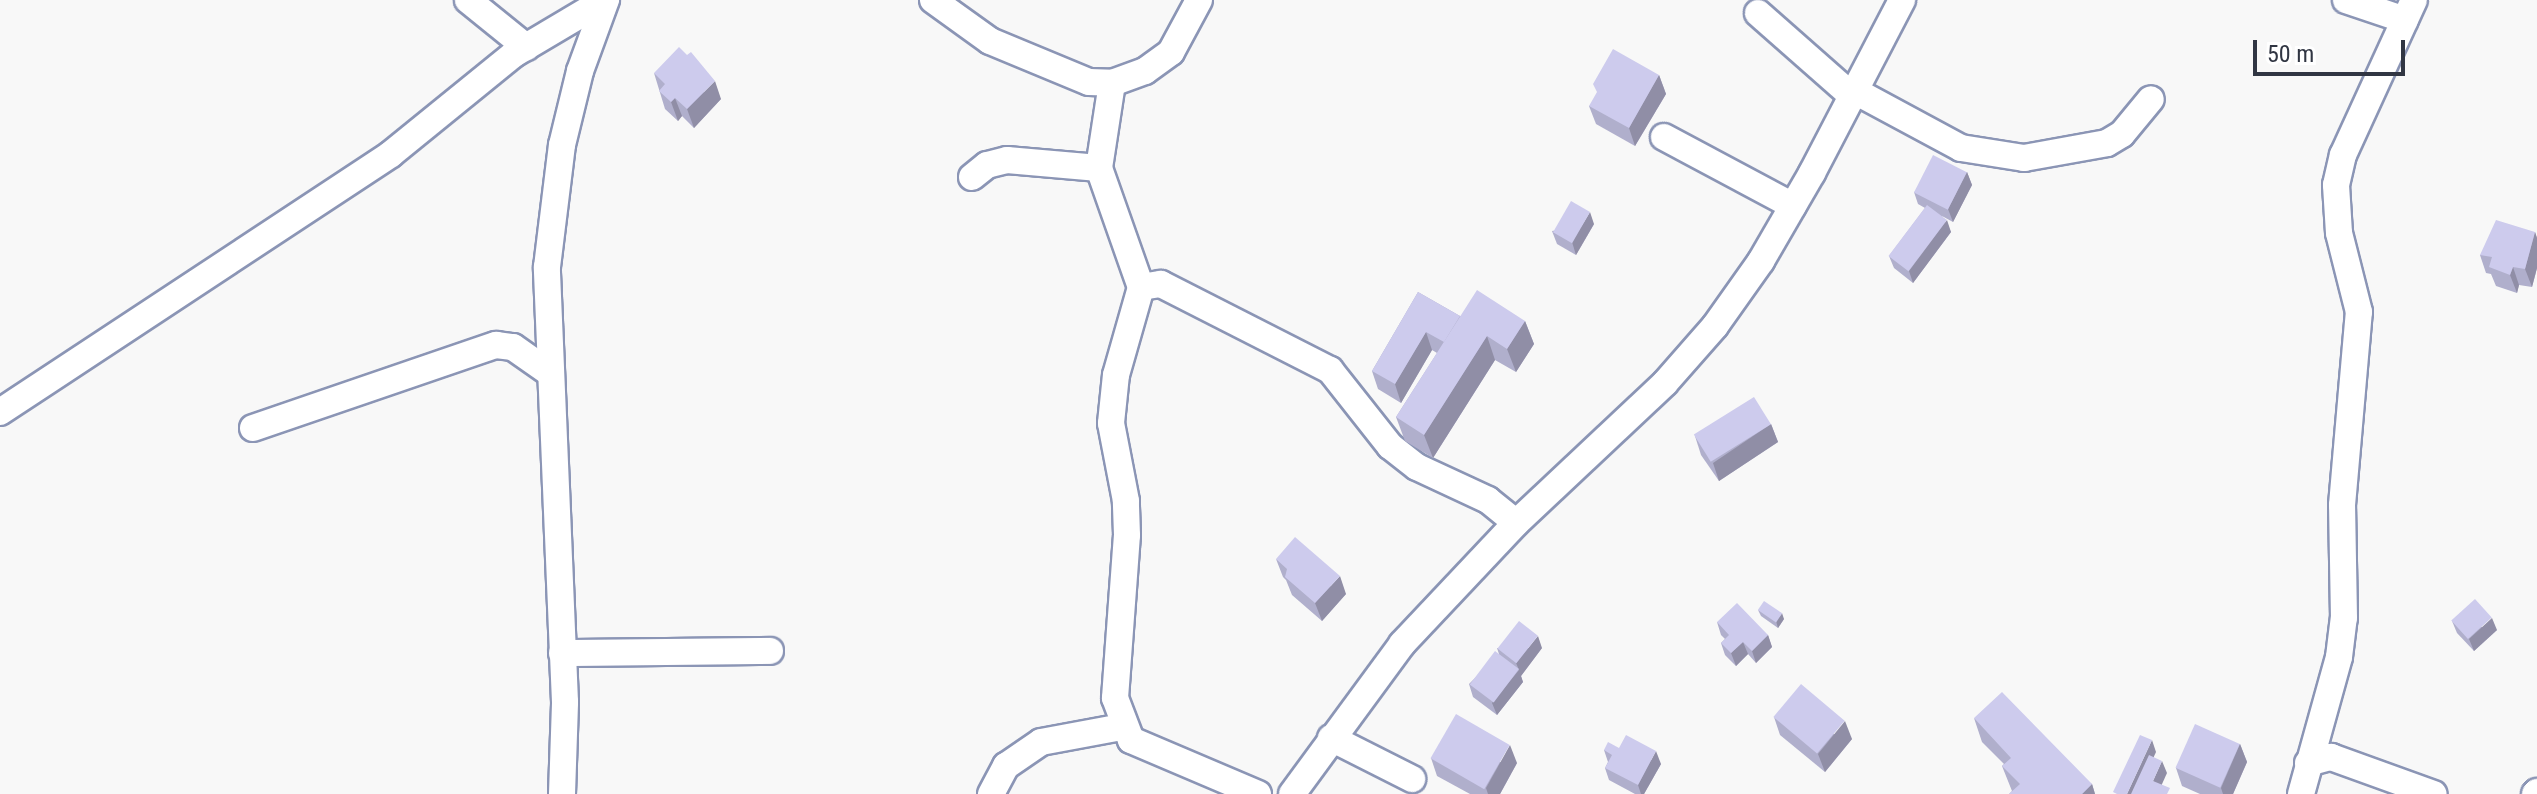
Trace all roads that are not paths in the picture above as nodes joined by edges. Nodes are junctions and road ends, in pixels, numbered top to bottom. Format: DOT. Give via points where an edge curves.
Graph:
graph roads {
  1 [pos="468,0"];
  2 [pos="606,0"];
  3 [pos="933,0"];
  4 [pos="1199,0"];
  5 [pos="1902,0"];
  6 [pos="2346,0"];
  7 [pos="2409,10"];
  8 [pos="1758,13"];
  9 [pos="526,47"];
  10 [pos="1112,83"];
  11 [pos="1854,94"];
  12 [pos="2151,99"];
  13 [pos="1664,137"];
  14 [pos="1099,168"];
  15 [pos="972,177"];
  16 [pos="1793,206"];
  17 [pos="1141,287"];
  18 [pos="550,373"];
  19 [pos="0,412"];
  20 [pos="253,428"];
  21 [pos="1516,523"];
  22 [pos="770,651"];
  23 [pos="562,653"];
  24 [pos="1122,727"];
  25 [pos="1331,738"];
  26 [pos="2308,763"];
  27 [pos="1412,779"];
  28 [pos="562,794"];
  29 [pos="991,794"];
  30 [pos="1258,794"];
  31 [pos="1292,794"];
  32 [pos="2301,794"];
  33 [pos="2434,794"];
  1 -- 9 [label="street"];
  2 -- 9 [label="street"];
  2 -- 18 [label="street" via="580,71 562,145 547,267"];
  3 -- 10 [label="street" via="990,41 1089,82"];
  4 -- 10 [label="street" via="1171,52 1145,71"];
  5 -- 11 [label="street"];
  6 -- 7 [label="street"];
  7 -- 26 [label="street" via="2343,155 2336,185 2339,233 2359,312 2356,391 2342,505 2342,631"];
  8 -- 11 [label="street"];
  9 -- 19 [label="street" via="391,154"];
  10 -- 14 [label="street"];
  11 -- 12 [label="street" via="1961,148 2024,158 2107,143 2122,134"];
  11 -- 16 [label="street"];
  13 -- 16 [label="street"];
  14 -- 15 [label="street" via="1007,160 987,165"];
  14 -- 17 [label="street"];
  16 -- 21 [label="street" via="1715,326 1665,383"];
  17 -- 21 [label="street" via="1161,284 1330,370 1390,446 1417,467 1488,500"];
  17 -- 24 [label="street" via="1116,375 1111,423 1126,501 1115,698"];
  18 -- 20 [label="street" via="513,347 496,345"];
  18 -- 23 [label="street"];
  21 -- 25 [label="street" via="1402,644"];
  22 -- 23 [label="street"];
  23 -- 28 [label="street"];
  24 -- 29 [label="street" via="1041,742 1006,766"];
  24 -- 30 [label="street" via="1131,740 1155,753"];
  25 -- 27 [label="street"];
  25 -- 31 [label="street"];
  26 -- 32 [label="street"];
  26 -- 33 [label="street" via="2331,757"];
}
